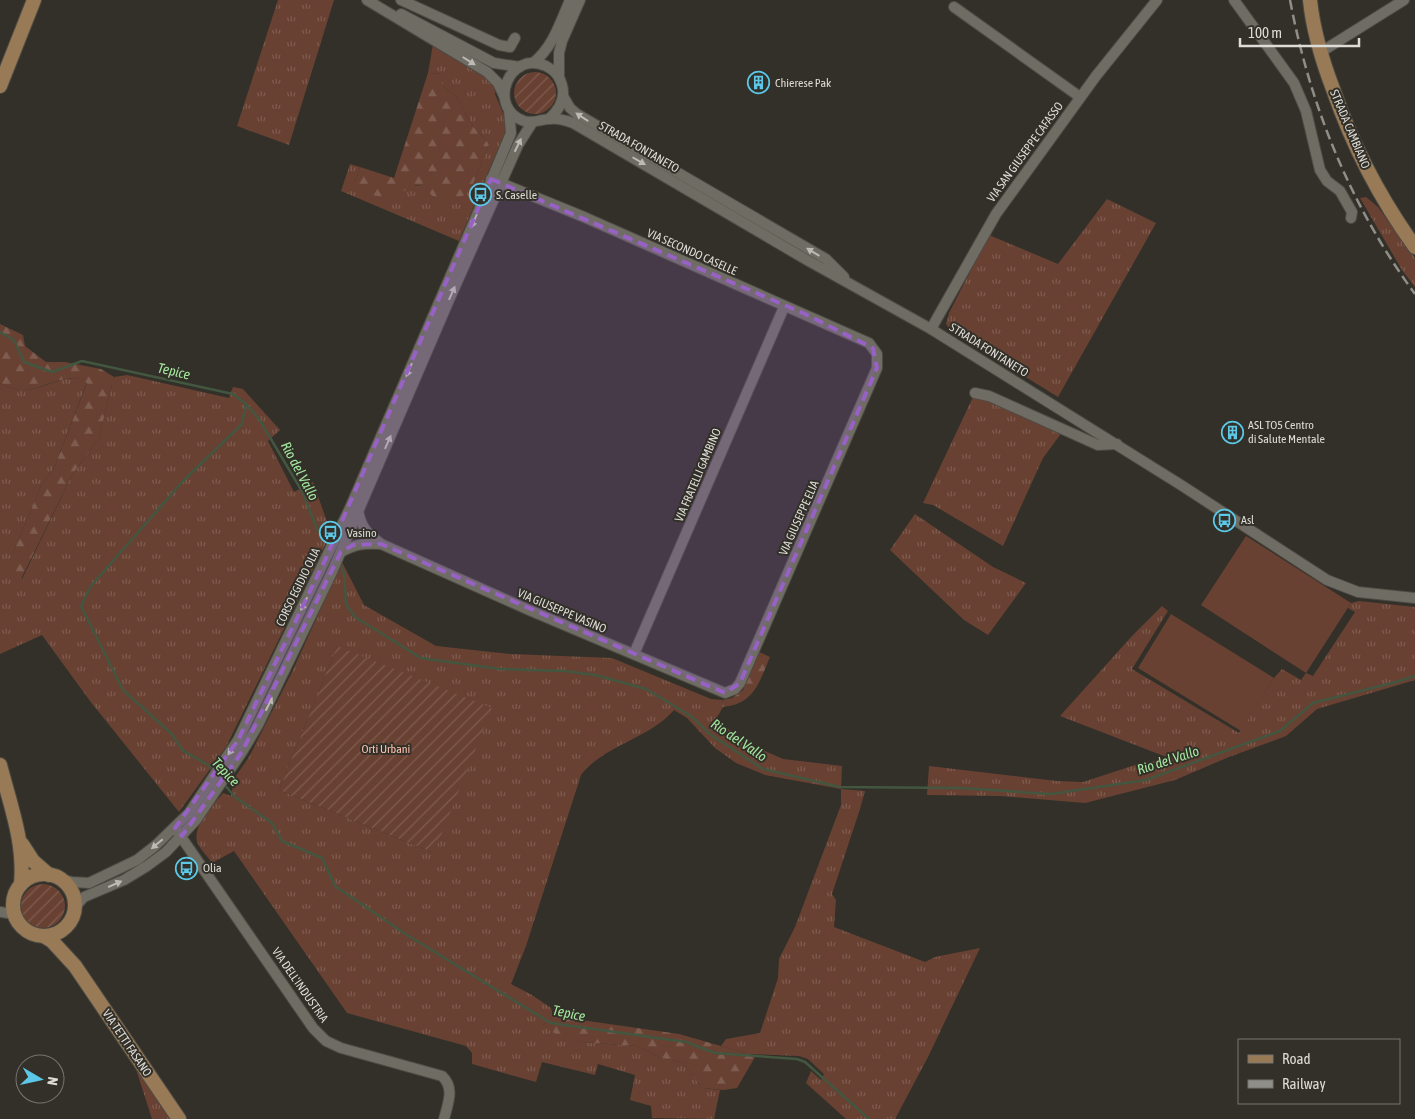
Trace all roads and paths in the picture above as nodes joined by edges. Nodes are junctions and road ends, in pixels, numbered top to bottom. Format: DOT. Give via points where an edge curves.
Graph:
graph roads {
  1 [pos="34,0"];
  2 [pos="369,0"];
  3 [pos="401,0"];
  4 [pos="570,0"];
  5 [pos="580,0"];
  6 [pos="1156,0"];
  7 [pos="1234,0"];
  8 [pos="1310,0"];
  9 [pos="1404,0"];
  10 [pos="954,7"];
  11 [pos="516,38"];
  12 [pos="1321,52"];
  13 [pos="533,63"];
  14 [pos="520,66"];
  15 [pos="559,78"];
  16 [pos="0,86"];
  17 [pos="563,96"];
  18 [pos="504,97"];
  19 [pos="1080,97"];
  20 [pos="509,110"];
  21 [pos="549,118"];
  22 [pos="532,122"];
  23 [pos="491,179"];
  24 [pos="502,184"];
  25 [pos="1351,218"];
  26 [pos="1415,247"];
  27 [pos="850,284"];
  28 [pos="784,307"];
  29 [pos="930,329"];
  30 [pos="877,354"];
  31 [pos="974,393"];
  32 [pos="1117,444"];
  33 [pos="358,511"];
  34 [pos="381,544"];
  35 [pos="341,552"];
  36 [pos="1415,598"];
  37 [pos="634,654"];
  38 [pos="735,689"];
  39 [pos="0,765"];
  40 [pos="178,832"];
  41 [pos="20,839"];
  42 [pos="55,877"];
  43 [pos="22,884"];
  44 [pos="74,908"];
  45 [pos="7,913"];
  46 [pos="69,923"];
  47 [pos="44,936"];
  48 [pos="76,966"];
  49 [pos="179,1119"];
  50 [pos="444,1119"];
  1 -- 16 [label="main road"];
  2 -- 14 [label="street" via="494,62"];
  2 -- 18 [label="street, one-way" via="487,72 498,83"];
  3 -- 11 [label="street" via="499,45 510,47"];
  4 -- 13 [label="street" via="551,45"];
  5 -- 15 [label="street" via="562,41"];
  6 -- 19 [label="street, VIA SAN GIUSEPPE CAFASSO"];
  7 -- 25 [label="street" via="1294,83 1306,111 1320,170 1343,196 1352,212"];
  8 -- 12 [label="main road, STRADA CAMBIANO"];
  9 -- 12 [label="street"];
  10 -- 19 [label="street"];
  12 -- 26 [label="main road, STRADA CAMBIANO" via="1355,147 1389,209"];
  13 -- 14 [label="street"];
  13 -- 15 [label="street" via="548,67"];
  14 -- 18 [label="street" via="507,80"];
  15 -- 17 [label="street"];
  17 -- 21 [label="street" via="561,105"];
  27 -- 17 [label="street, one-way" via="826,259 577,114"];
  18 -- 20 [label="street"];
  19 -- 29 [label="street, VIA SAN GIUSEPPE CAFASSO" via="996,214"];
  20 -- 22 [label="street" via="515,116"];
  20 -- 23 [label="street, CORSO EGIDIO OLIA" via="511,133"];
  21 -- 22 [label="street, STRADA FONTANETO"];
  21 -- 27 [label="street, STRADA FONTANETO, one-way" via="573,122"];
  24 -- 22 [label="street, CORSO EGIDIO OLIA, one-way"];
  23 -- 24 [label="street, VIA SECONDO CASELLE"];
  23 -- 40 [label="street, CORSO EGIDIO OLIA, one-way" via="335,540 238,740"];
  24 -- 28 [label="street, VIA SECONDO CASELLE"];
  33 -- 24 [label="street, CORSO EGIDIO OLIA, one-way"];
  27 -- 29 [label="street, STRADA FONTANETO"];
  28 -- 30 [label="street, VIA SECONDO CASELLE" via="868,343"];
  28 -- 37 [label="street, VIA FRATELLI GAMBINO"];
  29 -- 32 [label="street, STRADA FONTANETO"];
  30 -- 38 [label="street, VIA GIUSEPPE ELIA" via="877,368"];
  31 -- 32 [label="street" via="989,396 1098,445"];
  32 -- 36 [label="street, STRADA FONTANETO" via="1334,584 1358,592"];
  33 -- 34 [label="street, VIA GIUSEPPE VASINO" via="361,525"];
  33 -- 35 [label="street, CORSO EGIDIO OLIA"];
  34 -- 35 [label="street, VIA GIUSEPPE VASINO" via="353,545"];
  34 -- 37 [label="street, VIA GIUSEPPE VASINO"];
  40 -- 35 [label="street, CORSO EGIDIO OLIA, one-way" via="196,820 258,725"];
  37 -- 38 [label="street, VIA GIUSEPPE VASINO" via="725,693"];
  39 -- 41 [label="main road"];
  40 -- 42 [label="street, CORSO EGIDIO OLIA, one-way" via="136,860 95,881 72,882"];
  44 -- 40 [label="street, CORSO EGIDIO OLIA, one-way" via="84,897 147,866 166,852"];
  40 -- 50 [label="street, VIA DELL'INDUSTRIA" via="313,1028 326,1041 341,1048 442,1076 450,1089"];
  41 -- 42 [label="main road" via="33,861"];
  41 -- 43 [label="main road"];
  42 -- 43 [label="main road" via="39,874"];
  42 -- 44 [label="main road" via="72,892"];
  43 -- 45 [label="main road"];
  44 -- 46 [label="main road"];
  45 -- 47 [label="main road" via="25,930"];
  46 -- 47 [label="main road" via="62,930"];
  46 -- 48 [label="main road, VIA TETTI FASANO" via="68,938"];
  47 -- 48 [label="main road, VIA TETTI FASANO"];
  48 -- 49 [label="main road, VIA TETTI FASANO"];
}
